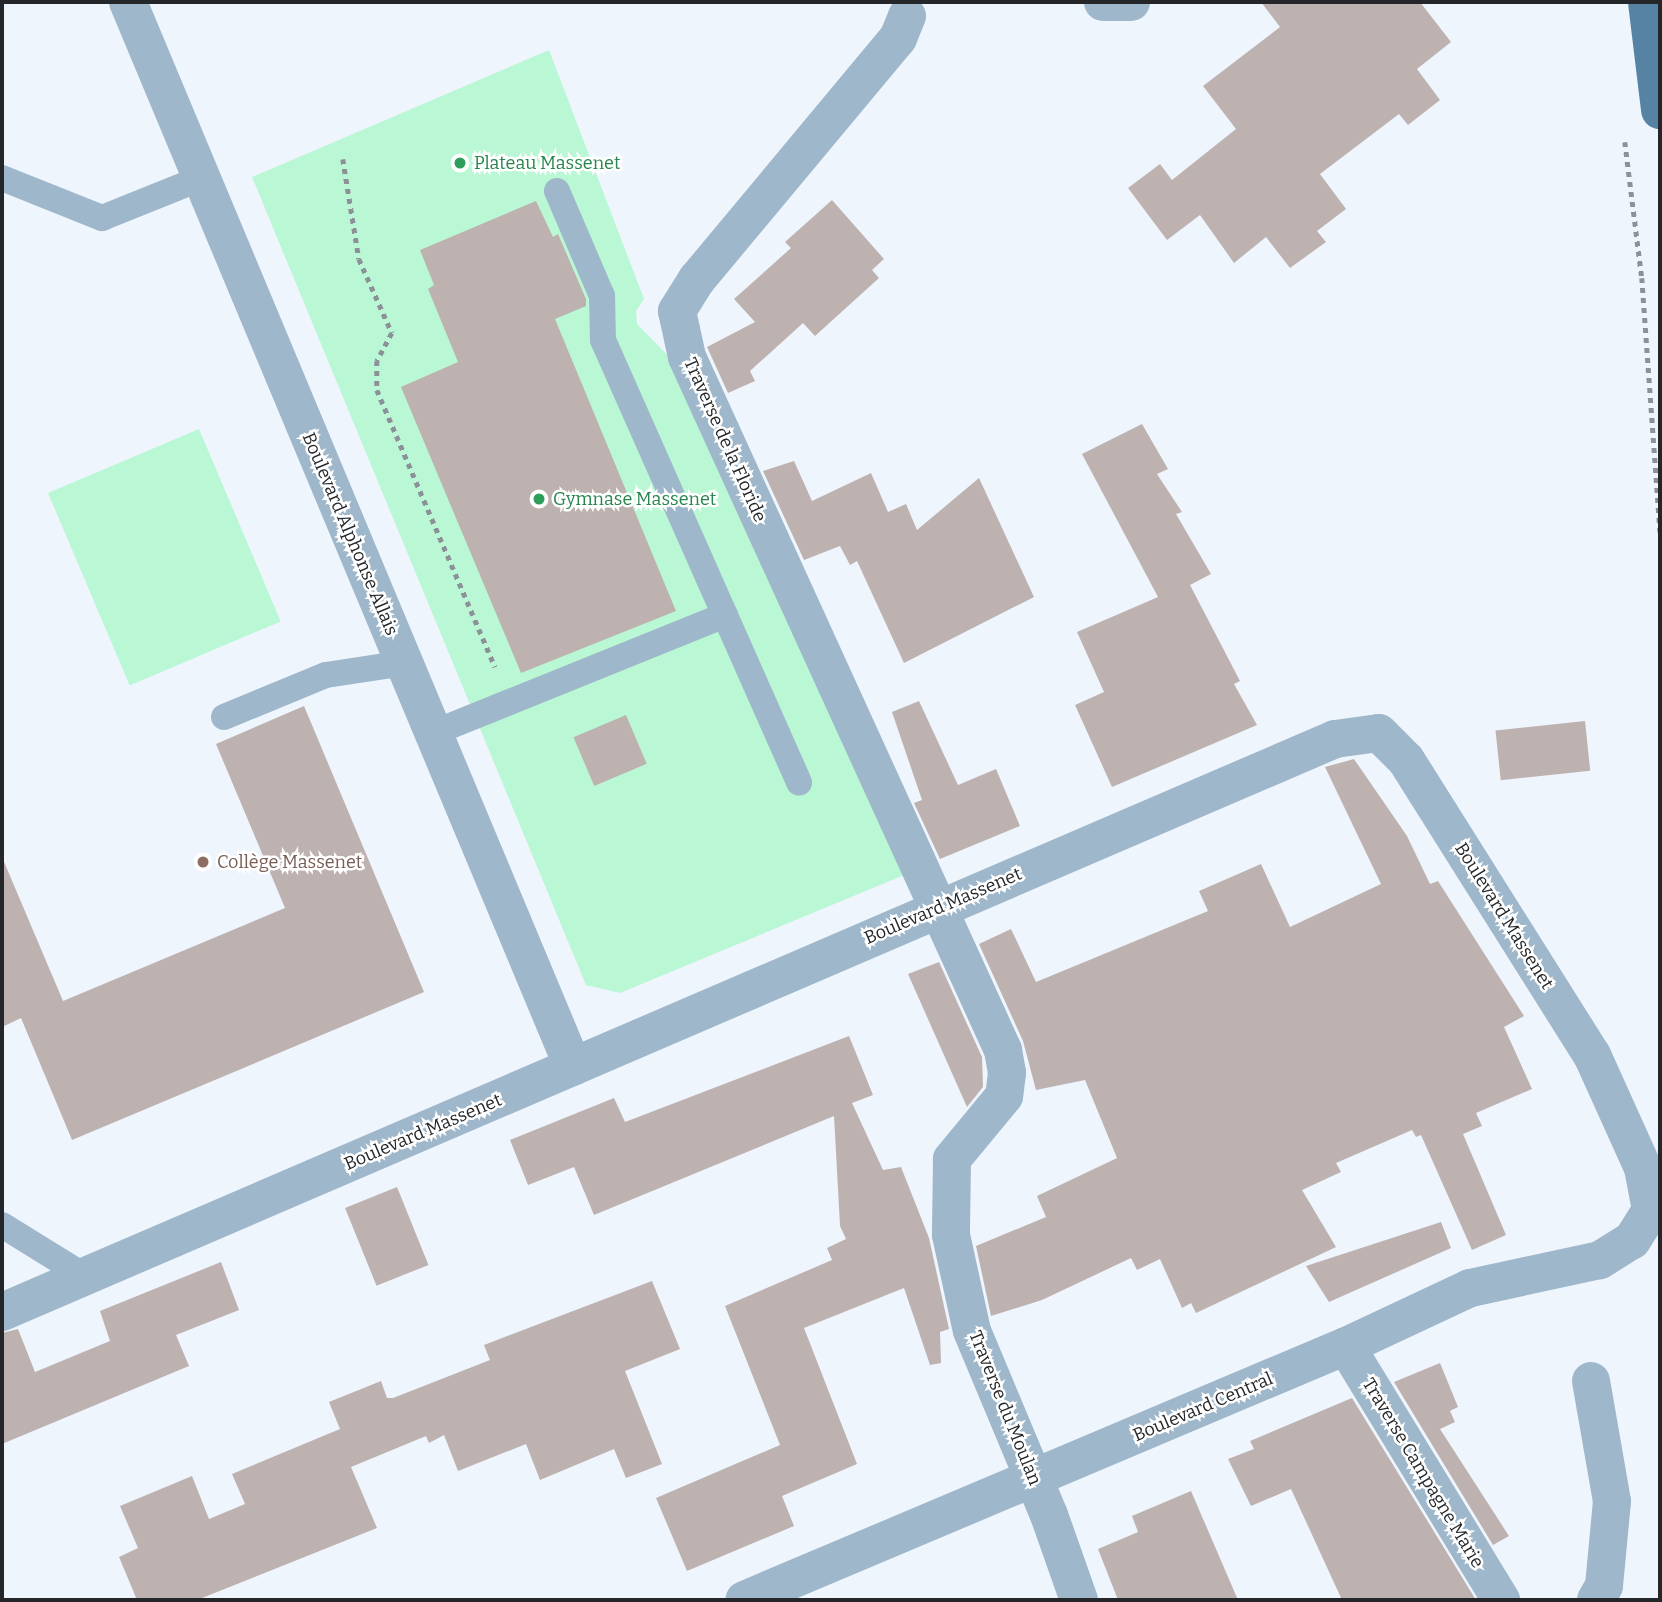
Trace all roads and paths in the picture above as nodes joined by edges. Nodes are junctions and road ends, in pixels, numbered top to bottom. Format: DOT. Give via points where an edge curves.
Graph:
graph roads {
  1 [pos="128,2"];
  2 [pos="1103,2"];
  3 [pos="1131,2"];
  4 [pos="1647,2"];
  5 [pos="907,16"];
  6 [pos="1660,110"];
  7 [pos="1625,140"];
  8 [pos="342,159"];
  9 [pos="204,177"];
  10 [pos="2,178"];
  11 [pos="557,191"];
  12 [pos="1660,532"];
  13 [pos="725,615"];
  14 [pos="404,663"];
  15 [pos="510,703"];
  16 [pos="224,717"];
  17 [pos="433,733"];
  18 [pos="799,783"];
  19 [pos="936,909"];
  20 [pos="573,1067"];
  21 [pos="1651,1210"];
  22 [pos="2,1226"];
  23 [pos="86,1277"];
  24 [pos="2,1312"];
  25 [pos="1346,1346"];
  26 [pos="1591,1381"];
  27 [pos="1034,1478"];
  28 [pos="744,1600"];
  29 [pos="1079,1600"];
  30 [pos="1501,1600"];
  31 [pos="1596,1600"];
  1 -- 9 [label="street, Boulevard Alphonse Allais"];
  2 -- 3 [label="street"];
  4 -- 6 [label="main road"];
  5 -- 19 [label="street, Traverse de la Floride" via="898,38 705,269 677,311 687,357"];
  7 -- 12 [label="path" via="1643,278"];
  8 -- 15 [label="path" via="359,259 392,333 377,361 377,390"];
  9 -- 10 [label="lane" via="102,218"];
  9 -- 14 [label="street, Boulevard Alphonse Allais"];
  11 -- 13 [label="lane" via="602,296 603,340"];
  13 -- 15 [label="lane"];
  13 -- 18 [label="lane"];
  14 -- 16 [label="lane" via="326,675"];
  14 -- 17 [label="street, Boulevard Alphonse Allais"];
  15 -- 17 [label="lane"];
  17 -- 20 [label="street, Boulevard Alphonse Allais"];
  19 -- 20 [label="street, Boulevard Massenet"];
  19 -- 21 [label="street, Boulevard Massenet" via="1335,739 1378,733 1406,760 1592,1055 1643,1168"];
  19 -- 27 [label="street, Traverse du Moulan" via="1003,1050 1007,1073 1004,1096 952,1158 951,1235 972,1331"];
  20 -- 23 [label="street, Boulevard Massenet"];
  21 -- 25 [label="street, Boulevard Central" via="1632,1240 1600,1260 1470,1288"];
  22 -- 23 [label="lane"];
  23 -- 24 [label="street, Boulevard Massenet"];
  25 -- 27 [label="street, Boulevard Central"];
  25 -- 30 [label="street, Traverse Campagne Marie"];
  26 -- 31 [label="street" via="1612,1501 1604,1586"];
  27 -- 28 [label="street, Boulevard Central"];
  27 -- 29 [label="street, Traverse du Moulan"];
}
